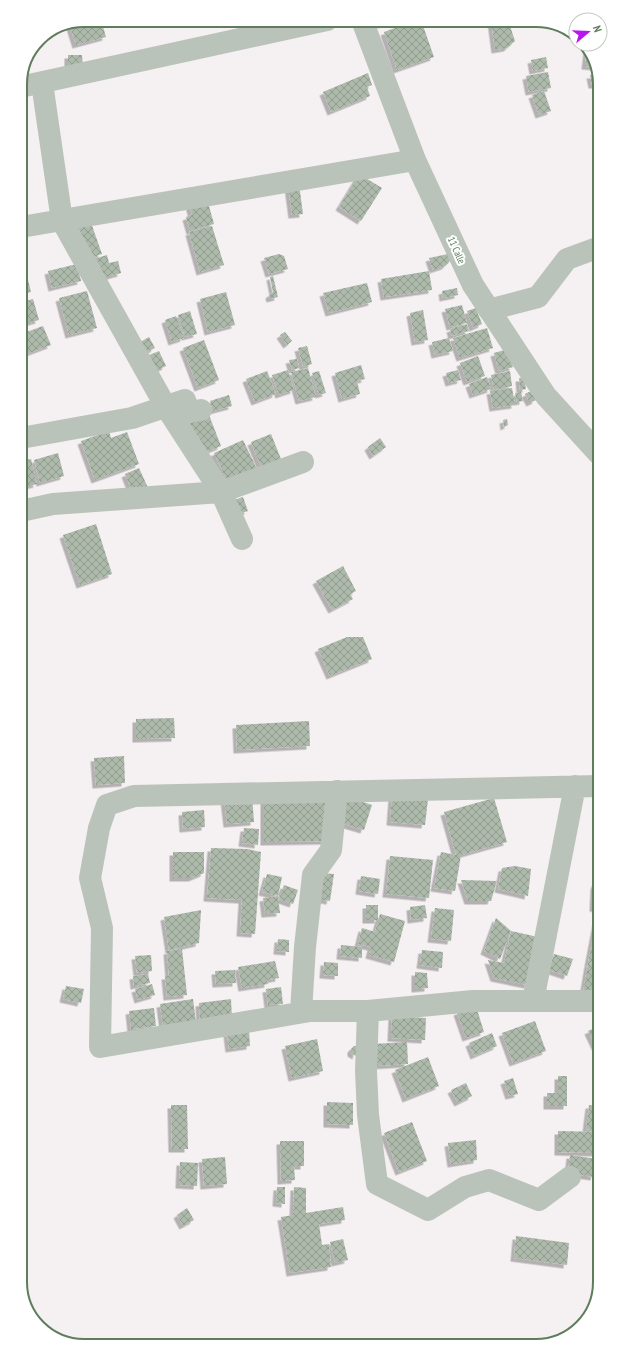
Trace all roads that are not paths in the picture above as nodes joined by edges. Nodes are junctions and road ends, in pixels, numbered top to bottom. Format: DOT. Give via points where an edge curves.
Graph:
graph roads {
  1 [pos="295,27"];
  2 [pos="365,27"];
  3 [pos="42,83"];
  4 [pos="27,86"];
  5 [pos="415,160"];
  6 [pos="62,221"];
  7 [pos="27,226"];
  8 [pos="593,249"];
  9 [pos="489,310"];
  10 [pos="166,407"];
  11 [pos="201,410"];
  12 [pos="27,437"];
  13 [pos="593,448"];
  14 [pos="303,462"];
  15 [pos="221,492"];
  16 [pos="27,510"];
  17 [pos="242,539"];
  18 [pos="575,786"];
  19 [pos="593,786"];
  20 [pos="337,791"];
  21 [pos="534,1001"];
  22 [pos="593,1001"];
  23 [pos="368,1011"];
  24 [pos="301,1012"];
  25 [pos="570,1177"];
  1 -- 3 [label="street"];
  2 -- 5 [label="street, 11 Calle"];
  3 -- 4 [label="street"];
  3 -- 6 [label="street"];
  5 -- 6 [label="street"];
  5 -- 9 [label="street, 11 Calle" via="473,286"];
  6 -- 7 [label="street"];
  6 -- 10 [label="street"];
  8 -- 9 [label="street" via="567,259 538,297"];
  9 -- 13 [label="street, 11 Calle" via="546,396"];
  10 -- 11 [label="street" via="186,400 189,412"];
  10 -- 12 [label="street" via="132,418"];
  10 -- 15 [label="street"];
  14 -- 15 [label="street"];
  15 -- 16 [label="street" via="52,504"];
  15 -- 17 [label="street"];
  18 -- 19 [label="street"];
  18 -- 20 [label="street"];
  18 -- 21 [label="street"];
  20 -- 24 [label="street" via="331,850 313,875"];
  20 -- 24 [label="street" via="149,795 134,796 107,805 99,828 90,878 102,928 100,1048"];
  21 -- 22 [label="street"];
  21 -- 23 [label="street" via="473,1001"];
  23 -- 24 [label="street"];
  23 -- 25 [label="street" via="368,1115 377,1184 428,1210 465,1187 489,1180 539,1200"];
}
